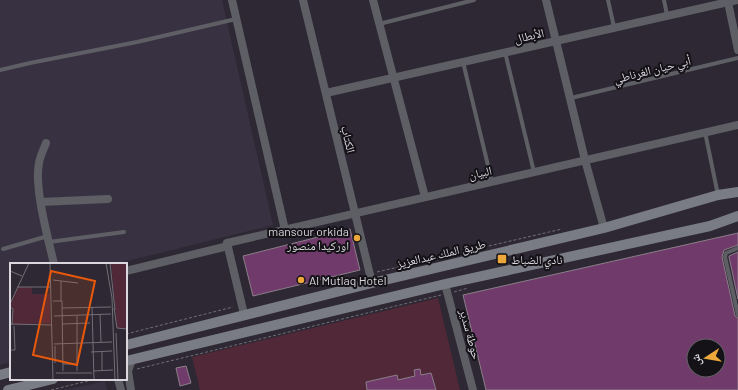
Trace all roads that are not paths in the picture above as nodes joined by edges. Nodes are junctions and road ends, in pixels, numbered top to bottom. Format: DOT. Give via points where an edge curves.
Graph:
graph roads {
  1 [pos="232,0"];
  2 [pos="303,0"];
  3 [pos="373,0"];
  4 [pos="474,0"];
  5 [pos="546,0"];
  6 [pos="608,0"];
  7 [pos="664,0"];
  8 [pos="737,0"];
  9 [pos="728,2"];
  10 [pos="667,16"];
  11 [pos="237,19"];
  12 [pos="379,24"];
  13 [pos="614,28"];
  14 [pos="557,41"];
  15 [pos="738,50"];
  16 [pos="505,52"];
  17 [pos="738,58"];
  18 [pos="463,62"];
  19 [pos="0,70"];
  20 [pos="393,78"];
  21 [pos="326,93"];
  22 [pos="571,98"];
  23 [pos="738,125"];
  24 [pos="705,132"];
  25 [pos="46,143"];
  26 [pos="585,160"];
  27 [pos="534,172"];
  28 [pos="492,182"];
  29 [pos="738,191"];
  30 [pos="718,195"];
  31 [pos="425,197"];
  32 [pos="108,199"];
  33 [pos="41,202"];
  34 [pos="354,214"];
  35 [pos="738,216"];
  36 [pos="738,223"];
  37 [pos="710,226"];
  38 [pos="604,228"];
  39 [pos="285,230"];
  40 [pos="124,232"];
  41 [pos="49,239"];
  42 [pos="228,244"];
  43 [pos="738,248"];
  44 [pos="3,249"];
  45 [pos="54,263"];
  46 [pos="127,271"];
  47 [pos="371,278"];
  48 [pos="445,284"];
  49 [pos="244,314"];
  50 [pos="738,316"];
  51 [pos="127,345"];
  52 [pos="131,363"];
  53 [pos="10,372"];
  54 [pos="0,375"];
  55 [pos="49,380"];
  56 [pos="118,380"];
  57 [pos="8,390"];
  58 [pos="121,390"];
  59 [pos="131,390"];
  60 [pos="473,390"];
  1 -- 11 [label="street"];
  2 -- 21 [label="street, الكتاب"];
  3 -- 12 [label="street"];
  4 -- 12 [label="lane"];
  5 -- 14 [label="street"];
  6 -- 13 [label="lane"];
  7 -- 10 [label="lane"];
  8 -- 9 [label="street, الأبطال"];
  9 -- 10 [label="street, الأبطال"];
  9 -- 15 [label="street"];
  10 -- 13 [label="street, الأبطال"];
  11 -- 19 [label="lane"];
  11 -- 39 [label="street"];
  12 -- 20 [label="street"];
  13 -- 14 [label="street, الأبطال"];
  14 -- 16 [label="street, الأبطال"];
  14 -- 22 [label="street"];
  16 -- 18 [label="street, الأبطال"];
  16 -- 27 [label="lane"];
  17 -- 22 [label="lane, أبي حيان الغرناطي"];
  18 -- 20 [label="street, الأبطال"];
  18 -- 28 [label="lane"];
  20 -- 21 [label="street, الأبطال"];
  20 -- 31 [label="street"];
  21 -- 34 [label="street, الكتاب"];
  22 -- 26 [label="street"];
  23 -- 24 [label="street, البيان"];
  24 -- 26 [label="street, البيان"];
  24 -- 30 [label="lane"];
  25 -- 33 [label="street" via="39,164"];
  26 -- 27 [label="street, البيان"];
  26 -- 38 [label="street"];
  27 -- 28 [label="street, البيان"];
  28 -- 31 [label="street, البيان"];
  29 -- 30 [label="main road, طريق الملك عبدالعزيز"];
  30 -- 38 [label="main road, طريق الملك عبدالعزيز"];
  31 -- 34 [label="street, البيان"];
  32 -- 33 [label="street"];
  33 -- 41 [label="street"];
  34 -- 39 [label="street, البيان"];
  34 -- 47 [label="street, الكتاب"];
  35 -- 37 [label="main road"];
  36 -- 37 [label="main road"];
  37 -- 48 [label="main road"];
  38 -- 47 [label="main road, طريق الملك عبدالعزيز"];
  39 -- 42 [label="street, البيان"];
  40 -- 41 [label="lane"];
  41 -- 44 [label="lane"];
  41 -- 45 [label="street"];
  42 -- 46 [label="street, البيان"];
  42 -- 49 [label="street"];
  43 -- 50 [label="lane" via="726,253 725,257"];
  47 -- 49 [label="main road, طريق الملك عبدالعزيز"];
  48 -- 52 [label="main road"];
  48 -- 60 [label="street, حوطة سدير"];
  49 -- 51 [label="main road, طريق الملك عبدالعزيز"];
  52 -- 59 [label="street" via="128,370"];
  53 -- 54 [label="main road"];
  55 -- 57 [label="main road"];
  56 -- 58 [label="street"];
}
